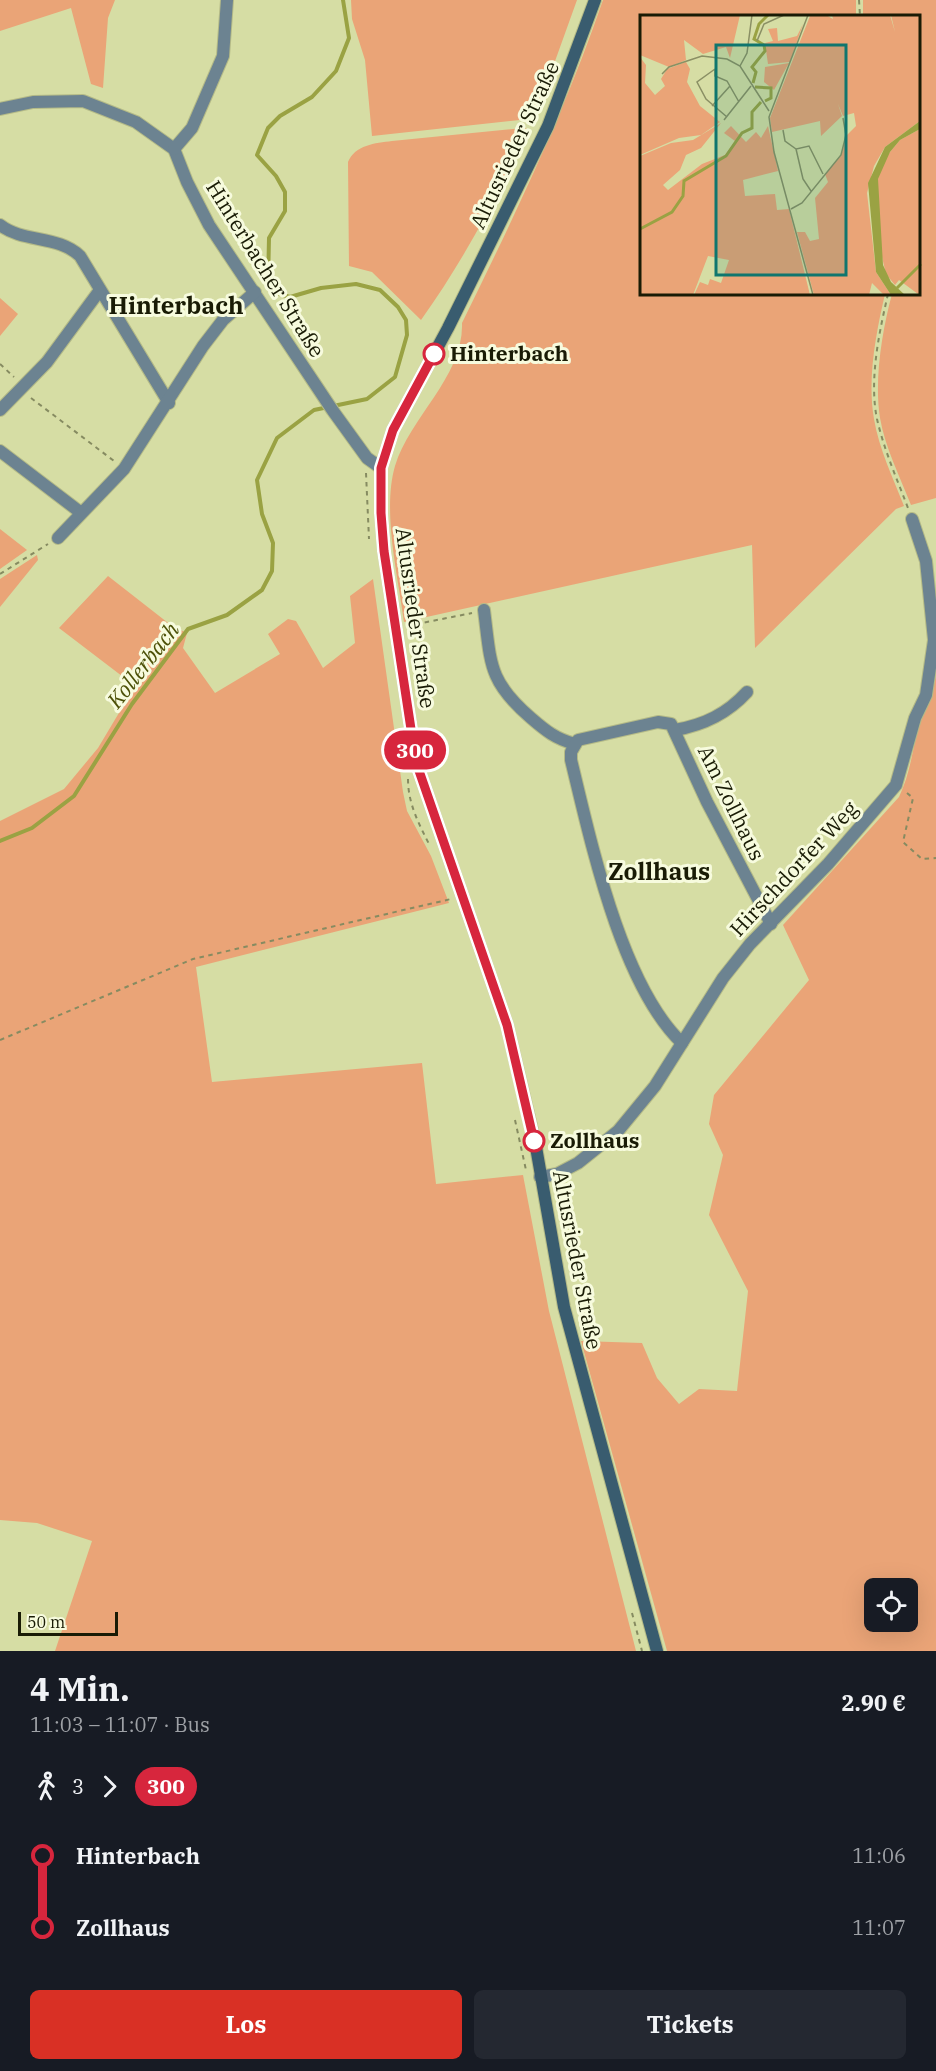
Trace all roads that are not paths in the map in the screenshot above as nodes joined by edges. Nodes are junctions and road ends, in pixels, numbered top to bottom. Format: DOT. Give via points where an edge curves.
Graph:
graph roads {
  1 [pos="227,0"];
  2 [pos="596,0"];
  3 [pos="0,109"];
  4 [pos="174,149"];
  5 [pos="0,225"];
  6 [pos="100,290"];
  7 [pos="255,292"];
  8 [pos="169,403"];
  9 [pos="0,410"];
  10 [pos="0,451"];
  11 [pos="381,468"];
  12 [pos="80,512"];
  13 [pos="912,519"];
  14 [pos="58,538"];
  15 [pos="484,610"];
  16 [pos="747,692"];
  17 [pos="675,730"];
  18 [pos="575,744"];
  19 [pos="771,924"];
  20 [pos="682,1043"];
  21 [pos="540,1177"];
  22 [pos="657,1651"];
  1 -- 4 [label="street" via="223,56 192,128"];
  2 -- 11 [label="main road, Altusrieder Straße" via="548,126 393,430"];
  3 -- 4 [label="street" via="33,102 83,101 136,122"];
  4 -- 7 [label="street, Hinterbacher Straße" via="210,225"];
  5 -- 6 [label="street" via="8,231 72,249"];
  6 -- 8 [label="street"];
  6 -- 9 [label="street" via="24,389"];
  7 -- 8 [label="street" via="216,329"];
  7 -- 11 [label="street, Hinterbacher Straße" via="333,411 367,458"];
  8 -- 12 [label="street" via="124,469"];
  10 -- 12 [label="street"];
  11 -- 21 [label="main road, Altusrieder Straße" via="383,542 416,762 507,1025"];
  12 -- 14 [label="street"];
  13 -- 19 [label="street, Hirschdorfer Weg" via="926,561 934,640 926,695 915,718 896,785"];
  15 -- 18 [label="street" via="491,661 500,686 511,701 549,734"];
  16 -- 17 [label="street, Am Zollhaus" via="721,715"];
  17 -- 18 [label="street, Am Zollhaus" via="671,724 658,722 586,737"];
  17 -- 19 [label="street, Am Zollhaus" via="707,802"];
  18 -- 20 [label="street" via="571,760 627,956"];
  19 -- 20 [label="street, Hirschdorfer Weg" via="723,978"];
  20 -- 21 [label="street, Hirschdorfer Weg" via="655,1086 618,1131 578,1164"];
  21 -- 22 [label="main road, Altusrieder Straße" via="579,1370"];
}
